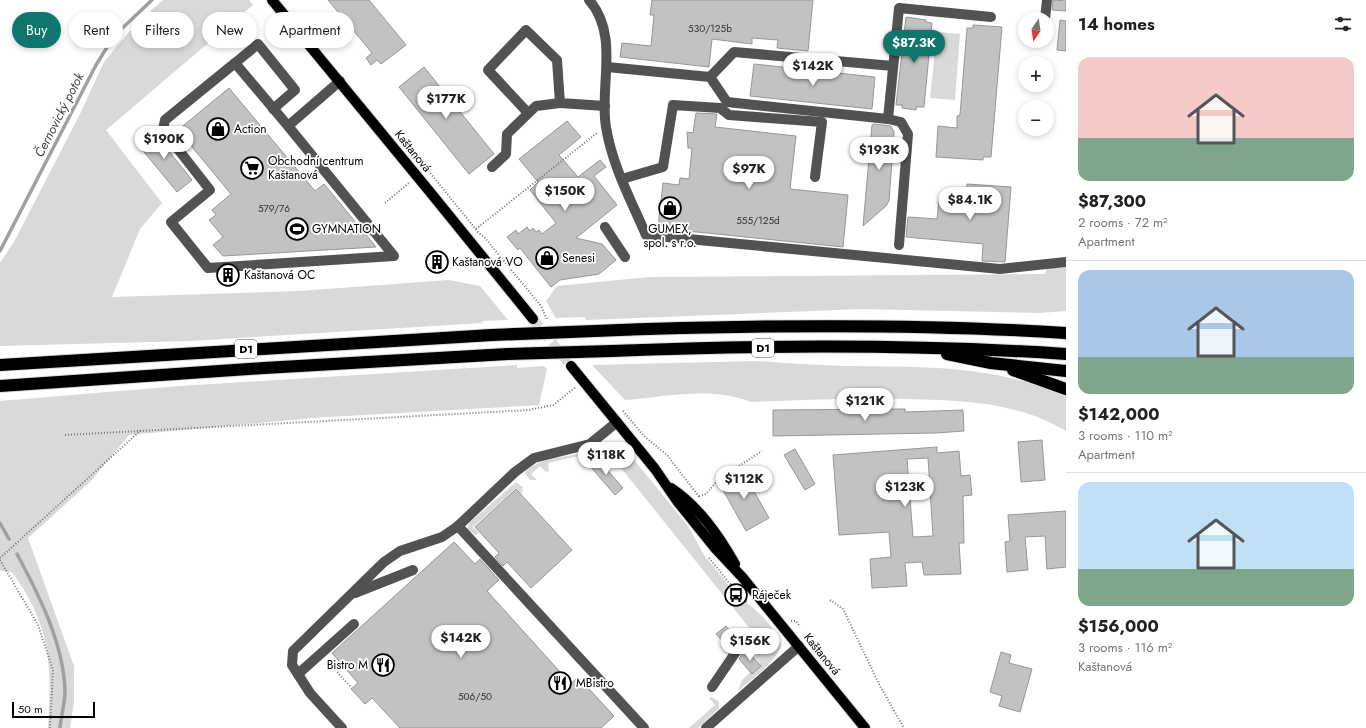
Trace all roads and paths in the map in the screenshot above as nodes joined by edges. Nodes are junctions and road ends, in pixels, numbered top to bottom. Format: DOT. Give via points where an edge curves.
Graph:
graph roads {
  1 [pos="272,0"];
  2 [pos="1047,0"];
  3 [pos="594,2"];
  4 [pos="1046,12"];
  5 [pos="991,17"];
  6 [pos="235,63"];
  7 [pos="892,66"];
  8 [pos="607,67"];
  9 [pos="710,77"];
  10 [pos="340,81"];
  11 [pos="560,103"];
  12 [pos="605,106"];
  13 [pos="273,109"];
  14 [pos="528,113"];
  15 [pos="888,118"];
  16 [pos="288,126"];
  17 [pos="605,126"];
  18 [pos="492,167"];
  19 [pos="815,177"];
  20 [pos="622,179"];
  21 [pos="605,227"];
  22 [pos="476,229"];
  23 [pos="899,245"];
  24 [pos="624,257"];
  25 [pos="1066,262"];
  26 [pos="533,319"];
  27 [pos="1066,333"];
  28 [pos="914,348"];
  29 [pos="1066,354"];
  30 [pos="991,363"];
  31 [pos="0,365"];
  32 [pos="571,366"];
  33 [pos="1066,371"];
  34 [pos="583,381"];
  35 [pos="0,386"];
  36 [pos="1066,389"];
  37 [pos="617,422"];
  38 [pos="142,430"];
  39 [pos="65,435"];
  40 [pos="762,451"];
  41 [pos="699,496"];
  42 [pos="458,526"];
  43 [pos="0,559"];
  44 [pos="413,570"];
  45 [pos="350,595"];
  46 [pos="830,600"];
  47 [pos="354,624"];
  48 [pos="746,637"];
  49 [pos="799,646"];
  50 [pos="298,674"];
  51 [pos="712,687"];
  52 [pos="50,728"];
  53 [pos="342,728"];
  54 [pos="644,728"];
  55 [pos="706,728"];
  56 [pos="865,728"];
  57 [pos="904,728"];
  1 -- 10 [label="main road, Kaštanová"];
  2 -- 4 [label="street"];
  3 -- 8 [label="street" via="603,27"];
  5 -- 7 [label="street" via="899,8"];
  6 -- 13 [label="street"];
  6 -- 13 [label="street" via="258,44 295,90"];
  6 -- 16 [label="street" via="165,120 163,130 210,190 171,222 208,268 394,256"];
  7 -- 9 [label="street" via="734,52"];
  7 -- 15 [label="street"];
  8 -- 9 [label="street"];
  8 -- 12 [label="street"];
  9 -- 15 [label="street" via="726,102"];
  10 -- 16 [label="street"];
  10 -- 26 [label="main road, Kaštanová"];
  11 -- 12 [label="street"];
  11 -- 14 [label="street" via="536,106"];
  11 -- 14 [label="street" via="557,60 526,30 488,70"];
  12 -- 17 [label="street"];
  13 -- 16 [label="street"];
  14 -- 18 [label="street" via="507,134 506,154"];
  15 -- 23 [label="street" via="901,122 908,134"];
  17 -- 20 [label="street"];
  17 -- 22 [label="path"];
  19 -- 20 [label="street" via="822,122 729,115 720,108 673,105 664,167"];
  20 -- 25 [label="street" via="646,235 1000,270"];
  21 -- 24 [label="street"];
  27 -- 31 [label="highway, D1, bridge" via="870,327 692,327 267,347"];
  28 -- 29 [label="highway, D1"];
  28 -- 30 [label="highway"];
  28 -- 35 [label="highway, D1, bridge" via="693,348 508,354"];
  30 -- 33 [label="highway"];
  30 -- 36 [label="highway"];
  32 -- 34 [label="main road, Kaštanová"];
  34 -- 37 [label="main road, Kaštanová"];
  34 -- 38 [label="path" via="553,405 529,410"];
  37 -- 42 [label="street" via="590,444 534,458 515,472"];
  37 -- 49 [label="main road, Kaštanová" via="666,484 694,505 721,540 743,578"];
  38 -- 39 [label="path"];
  38 -- 43 [label="path"];
  40 -- 41 [label="path" via="718,479 706,494"];
  42 -- 45 [label="street" via="442,537 400,551 384,562"];
  42 -- 54 [label="street"];
  43 -- 52 [label="path" via="38,625 53,670"];
  44 -- 45 [label="street"];
  45 -- 50 [label="street" via="293,651 292,665"];
  46 -- 57 [label="path" via="843,609 880,686"];
  47 -- 50 [label="street"];
  48 -- 51 [label="street"];
  49 -- 55 [label="street"];
  49 -- 56 [label="main road, Kaštanová"];
  50 -- 53 [label="street" via="310,693"];
}
